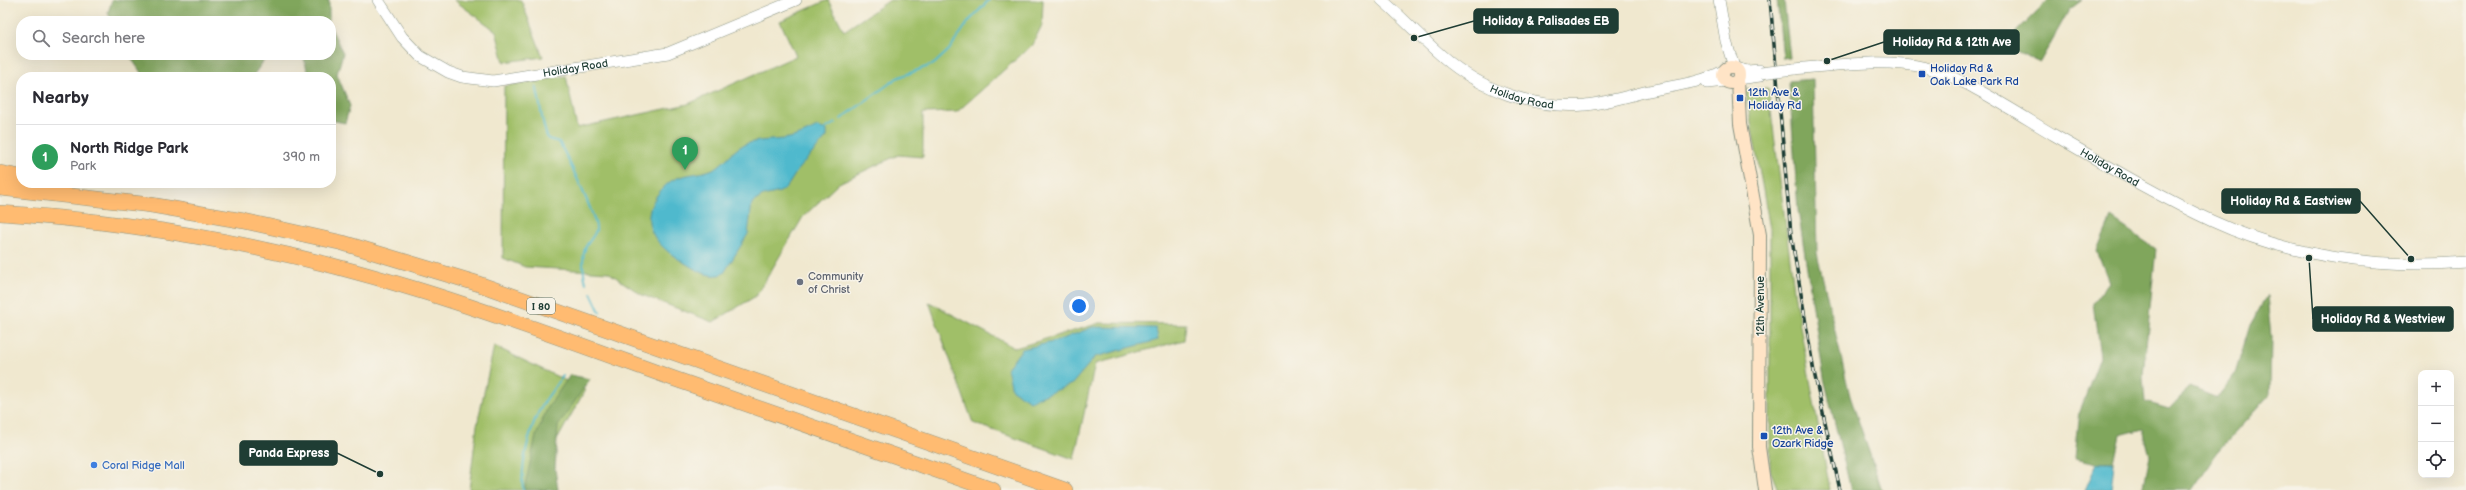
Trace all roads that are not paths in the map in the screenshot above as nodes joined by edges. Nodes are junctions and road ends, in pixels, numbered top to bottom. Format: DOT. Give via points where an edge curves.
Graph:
graph roads {
  1 [pos="378,0"];
  2 [pos="796,0"];
  3 [pos="1382,0"];
  4 [pos="1720,0"];
  5 [pos="1731,75"];
  6 [pos="0,173"];
  7 [pos="16,176"];
  8 [pos="0,188"];
  9 [pos="78,188"];
  10 [pos="187,210"];
  11 [pos="0,213"];
  12 [pos="0,219"];
  13 [pos="90,221"];
  14 [pos="2466,262"];
  15 [pos="992,490"];
  16 [pos="1065,490"];
  17 [pos="1765,490"];
  1 -- 2 [label="street, Holiday Road" via="402,37 427,60 462,77 492,81 668,53"];
  3 -- 5 [label="street, Holiday Road" via="1452,65 1485,85 1526,100 1549,105 1586,105"];
  4 -- 5 [label="street, 12th Avenue"];
  5 -- 14 [label="street, Holiday Road, bridge" via="1759,70 1762,73 1877,62 1928,68 1971,88 2168,199 2256,238 2304,251 2368,261"];
  5 -- 17 [label="main road, 12th Avenue" via="1760,234 1759,447"];
  6 -- 7 [label="highway"];
  8 -- 10 [label="highway, I 80" via="108,198"];
  9 -- 10 [label="highway"];
  10 -- 16 [label="highway, I 80" via="343,243 408,262 549,308"];
  11 -- 13 [label="highway, I 80"];
  12 -- 13 [label="highway"];
  13 -- 15 [label="highway, I 80" via="151,229 262,250 330,265 419,290"];
}
